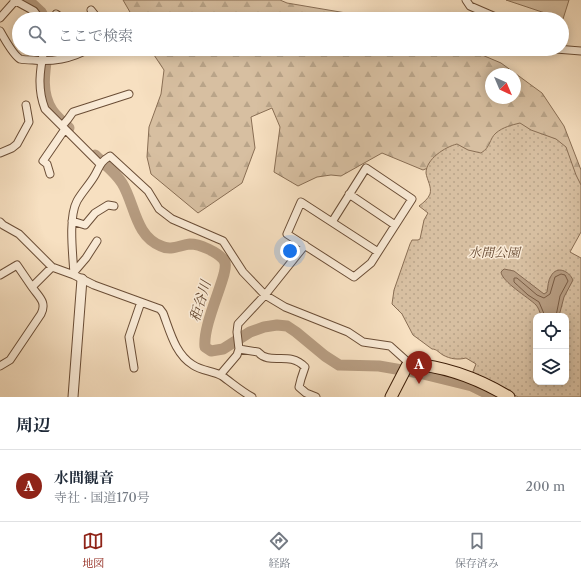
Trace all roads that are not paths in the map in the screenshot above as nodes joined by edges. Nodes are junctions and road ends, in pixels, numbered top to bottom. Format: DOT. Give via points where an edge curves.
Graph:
graph roads {
  1 [pos="15,0"];
  2 [pos="466,0"];
  3 [pos="35,12"];
  4 [pos="484,12"];
  5 [pos="0,18"];
  6 [pos="0,31"];
  7 [pos="12,47"];
  8 [pos="569,50"];
  9 [pos="581,51"];
  10 [pos="19,56"];
  11 [pos="43,56"];
  12 [pos="74,56"];
  13 [pos="42,61"];
  14 [pos="129,94"];
  15 [pos="26,105"];
  16 [pos="63,127"];
  17 [pos="0,152"];
  18 [pos="100,164"];
  19 [pos="50,174"];
  20 [pos="348,194"];
  21 [pos="114,206"];
  22 [pos="72,221"];
  23 [pos="0,222"];
  24 [pos="332,222"];
  25 [pos="395,225"];
  26 [pos="97,241"];
  27 [pos="305,245"];
  28 [pos="378,252"];
  29 [pos="52,267"];
  30 [pos="0,275"];
  31 [pos="77,276"];
  32 [pos="32,287"];
  33 [pos="265,295"];
  34 [pos="141,302"];
  35 [pos="239,349"];
  36 [pos="408,365"];
  37 [pos="0,366"];
  38 [pos="134,368"];
  39 [pos="220,375"];
  40 [pos="73,397"];
  41 [pos="252,397"];
  42 [pos="316,397"];
  43 [pos="390,397"];
  44 [pos="509,397"];
  1 -- 3 [label="street"];
  1 -- 5 [label="street"];
  2 -- 4 [label="street" via="470,6"];
  6 -- 7 [label="street"];
  8 -- 9 [label="street"];
  10 -- 13 [label="street"];
  11 -- 13 [label="street"];
  12 -- 13 [label="street"];
  13 -- 16 [label="street" via="39,84 41,99 45,109"];
  14 -- 16 [label="street" via="73,112"];
  15 -- 17 [label="street" via="29,122 18,144"];
  16 -- 18 [label="street"];
  16 -- 19 [label="street" via="43,161 47,164"];
  18 -- 22 [label="street" via="77,201"];
  18 -- 33 [label="street" via="110,156 148,191 159,209 172,219 223,241 243,272"];
  20 -- 24 [label="street"];
  20 -- 25 [label="street"];
  20 -- 25 [label="street" via="366,168 392,185 412,199"];
  21 -- 22 [label="street" via="108,205 95,213 85,225"];
  22 -- 31 [label="street"];
  23 -- 29 [label="street" via="19,234"];
  24 -- 27 [label="street" via="301,202 287,234"];
  24 -- 28 [label="street"];
  25 -- 28 [label="street"];
  26 -- 31 [label="street"];
  27 -- 28 [label="street" via="354,277 371,263"];
  27 -- 33 [label="street"];
  29 -- 31 [label="street"];
  29 -- 32 [label="street"];
  30 -- 32 [label="street" via="17,265"];
  31 -- 34 [label="street"];
  31 -- 40 [label="street"];
  32 -- 37 [label="street" via="44,303 44,308 10,360"];
  33 -- 35 [label="street" via="238,324"];
  33 -- 36 [label="street" via="286,307 348,332 364,342 390,346"];
  34 -- 38 [label="street" via="129,337"];
  34 -- 39 [label="street" via="164,313 177,349 184,358 198,368"];
  35 -- 39 [label="street"];
  35 -- 42 [label="street" via="258,352 262,356 276,359 287,358 300,362 305,367 300,388"];
  36 -- 43 [label="highway"];
  36 -- 44 [label="highway" via="434,368 469,377"];
  39 -- 41 [label="street"];
}
